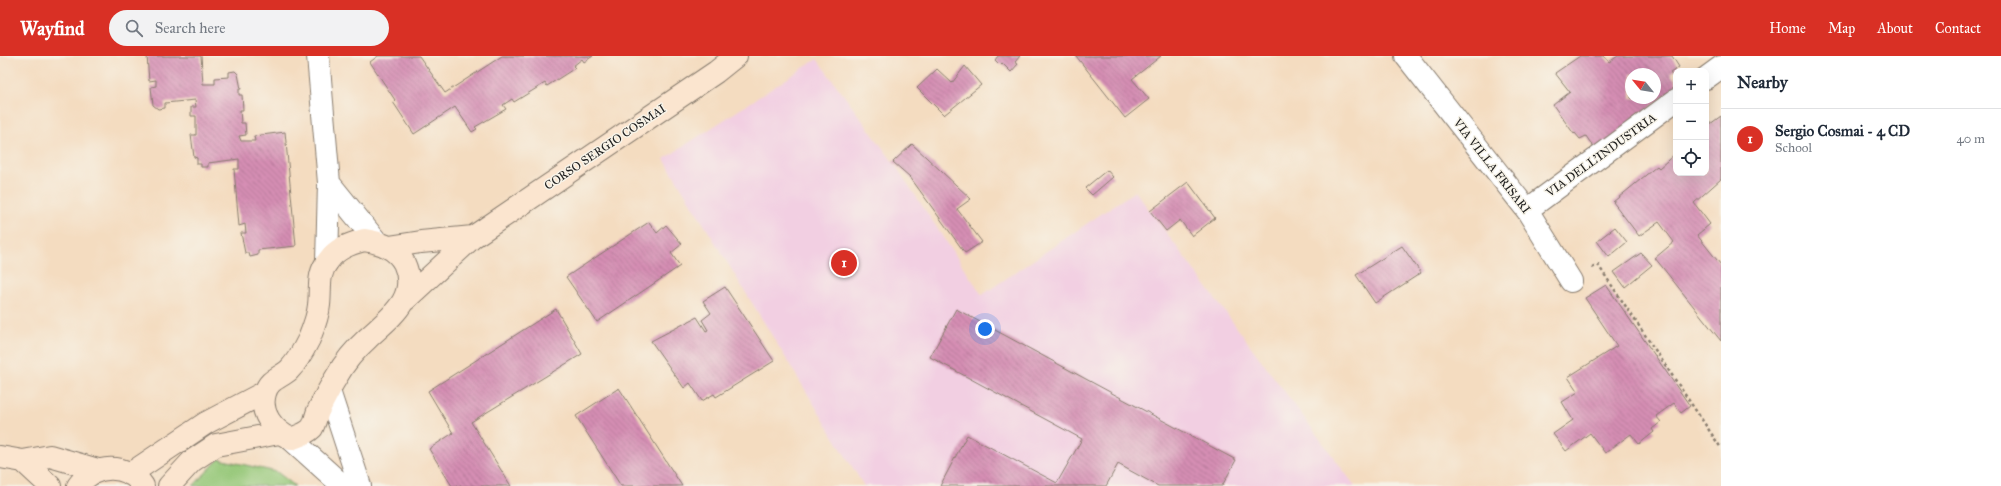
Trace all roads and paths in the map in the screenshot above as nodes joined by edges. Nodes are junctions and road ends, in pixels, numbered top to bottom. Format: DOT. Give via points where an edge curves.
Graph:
graph roads {
  1 [pos="318,56"];
  2 [pos="736,56"];
  3 [pos="1406,56"];
  4 [pos="1721,67"];
  5 [pos="1709,76"];
  6 [pos="1673,102"];
  7 [pos="329,183"];
  8 [pos="1527,210"];
  9 [pos="473,237"];
  10 [pos="383,244"];
  11 [pos="327,262"];
  12 [pos="1571,281"];
  13 [pos="405,300"];
  14 [pos="329,391"];
  15 [pos="265,392"];
  16 [pos="285,436"];
  17 [pos="1721,448"];
  18 [pos="0,457"];
  19 [pos="23,461"];
  20 [pos="98,470"];
  21 [pos="136,480"];
  22 [pos="50,486"];
  23 [pos="78,486"];
  24 [pos="169,486"];
  25 [pos="343,486"];
  26 [pos="360,486"];
  1 -- 7 [label="street"];
  2 -- 9 [label="main road, CORSO SERGIO COSMAI"];
  3 -- 8 [label="street, VIA VILLA FRISARI"];
  4 -- 5 [label="street"];
  6 -- 8 [label="street, VIA DELL'INDUSTRIA"];
  7 -- 10 [label="street"];
  7 -- 11 [label="street"];
  8 -- 12 [label="street, VIA VILLA FRISARI"];
  9 -- 10 [label="main road, CORSO SERGIO COSMAI"];
  9 -- 13 [label="main road, CORSO SERGIO COSMAI"];
  10 -- 11 [label="main road, CORSO SERGIO COSMAI" via="364,240 350,244 337,251"];
  10 -- 13 [label="main road" via="400,256 406,268 408,285"];
  11 -- 15 [label="main road" via="319,280 319,305 306,346 289,370 272,380"];
  12 -- 17 [label="path" via="1598,265"];
  13 -- 14 [label="main road, CORSO SERGIO COSMAI" via="389,320 366,339 338,374"];
  14 -- 16 [label="main road, CORSO SERGIO COSMAI" via="312,427 302,435"];
  14 -- 26 [label="street"];
  15 -- 16 [label="main road" via="266,417"];
  15 -- 21 [label="main road" via="199,428"];
  16 -- 24 [label="main road, CORSO SERGIO COSMAI" via="216,445 192,461"];
  16 -- 25 [label="street"];
  18 -- 19 [label="main road"];
  19 -- 20 [label="main road" via="50,456"];
  19 -- 22 [label="main road"];
  20 -- 21 [label="main road" via="122,470"];
  20 -- 23 [label="main road"];
}
